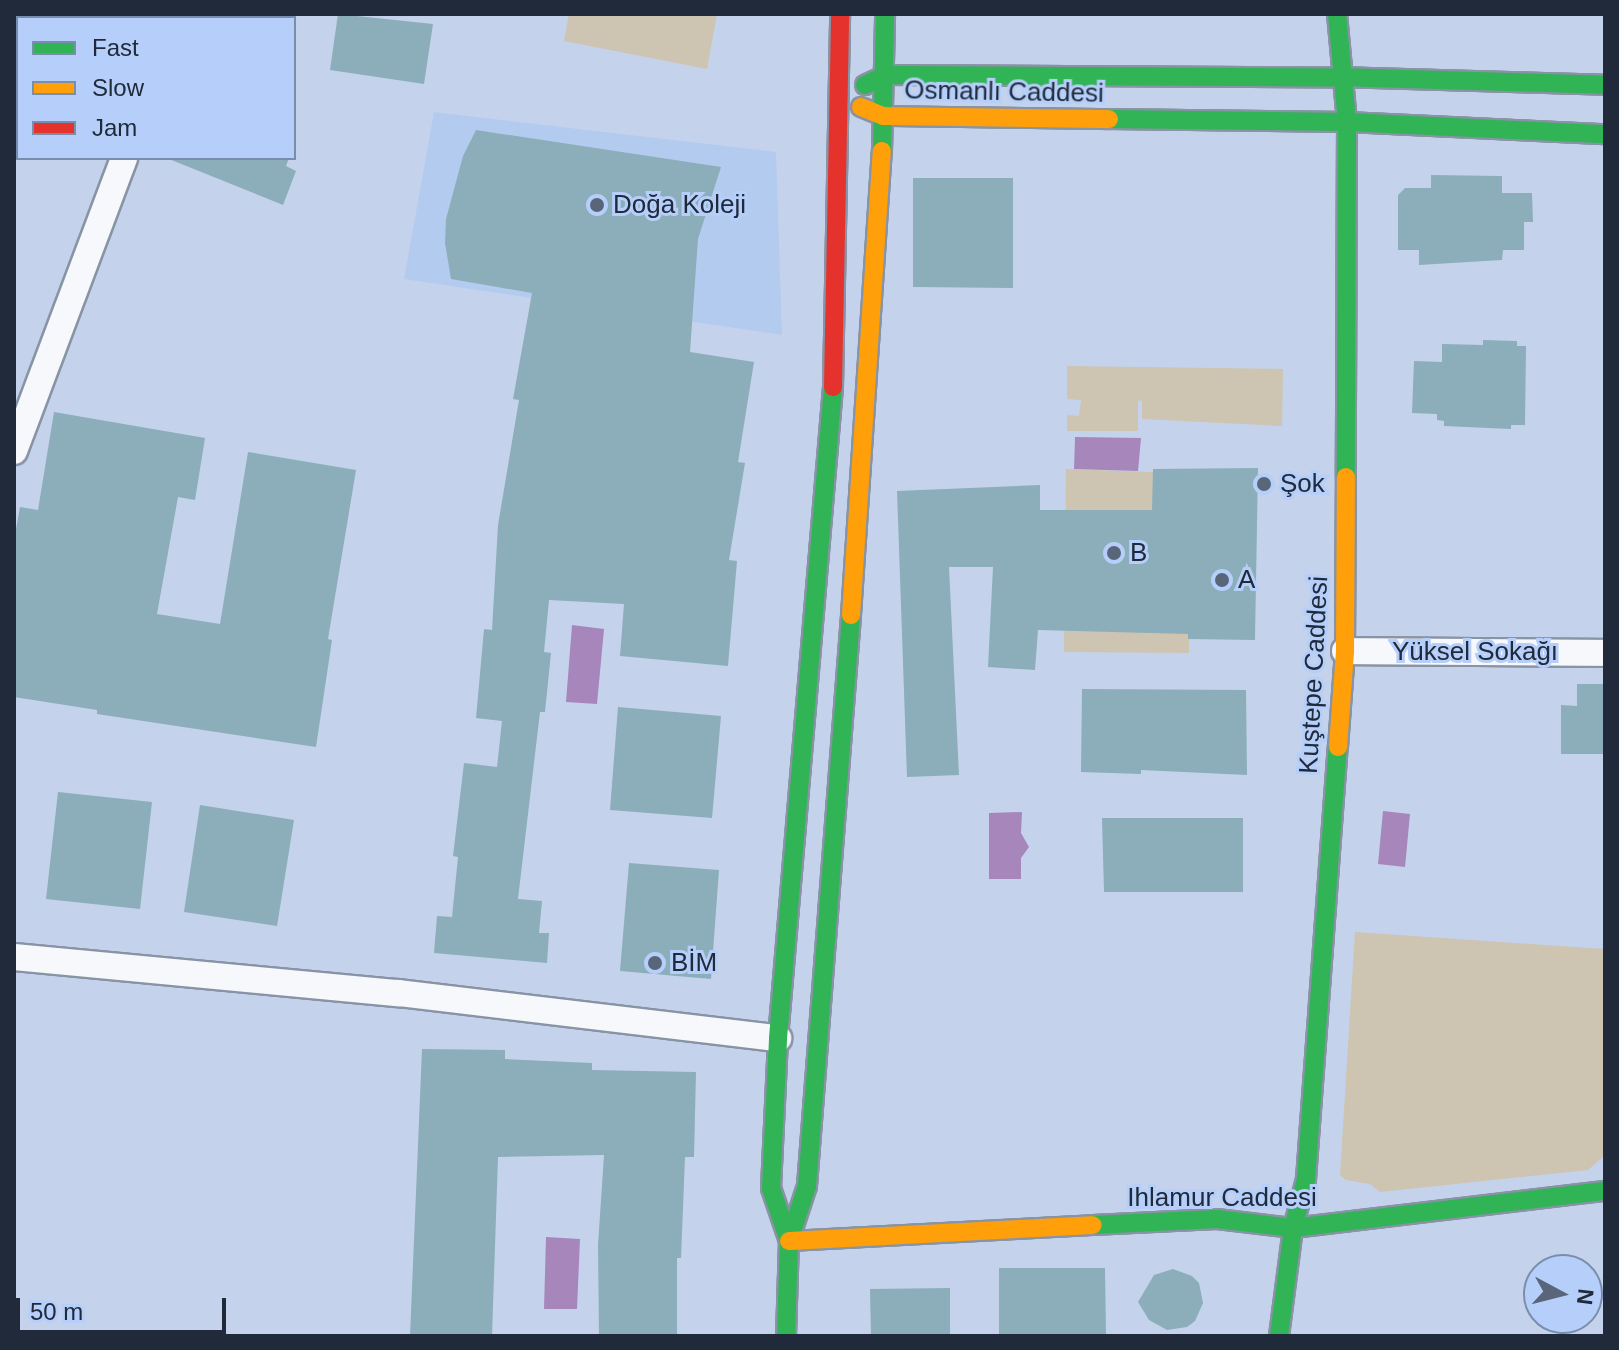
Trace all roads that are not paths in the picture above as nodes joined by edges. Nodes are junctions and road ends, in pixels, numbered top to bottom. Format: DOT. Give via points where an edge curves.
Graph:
graph roads {
  1 [pos="840,14"];
  2 [pos="885,14"];
  3 [pos="1337,14"];
  4 [pos="886,75"];
  5 [pos="1341,77"];
  6 [pos="1605,85"];
  7 [pos="841,97"];
  8 [pos="883,116"];
  9 [pos="1347,122"];
  10 [pos="1605,134"];
  11 [pos="123,160"];
  12 [pos="14,451"];
  13 [pos="1345,651"];
  14 [pos="1605,653"];
  15 [pos="14,957"];
  16 [pos="798,1038"];
  17 [pos="1605,1191"];
  18 [pos="1293,1228"];
  19 [pos="789,1241"];
  20 [pos="786,1336"];
  21 [pos="1279,1336"];
  1 -- 7 [label="street"];
  2 -- 4 [label="street"];
  3 -- 5 [label="street, Kuştepe Caddesi"];
  4 -- 5 [label="street, Osmanlı Caddesi"];
  4 -- 7 [label="street, Osmanlı Caddesi"];
  4 -- 8 [label="street"];
  5 -- 6 [label="street, Osmanlı Caddesi"];
  5 -- 9 [label="street, Kuştepe Caddesi"];
  7 -- 8 [label="street, Osmanlı Caddesi"];
  7 -- 16 [label="street" via="834,372"];
  8 -- 9 [label="street, Osmanlı Caddesi"];
  8 -- 16 [label="street" via="870,359"];
  9 -- 10 [label="street, Osmanlı Caddesi"];
  9 -- 13 [label="street, Kuştepe Caddesi"];
  11 -- 12 [label="street"];
  13 -- 14 [label="street, Yüksel Sokağı"];
  13 -- 18 [label="street, Kuştepe Caddesi" via="1306,1179"];
  15 -- 16 [label="street"];
  16 -- 19 [label="street" via="807,1186"];
  16 -- 19 [label="street" via="771,1188"];
  17 -- 18 [label="street, Ihlamur Caddesi"];
  18 -- 19 [label="street, Ihlamur Caddesi" via="1217,1219"];
  18 -- 21 [label="street, Kuştepe Caddesi"];
  19 -- 20 [label="street"];
}
